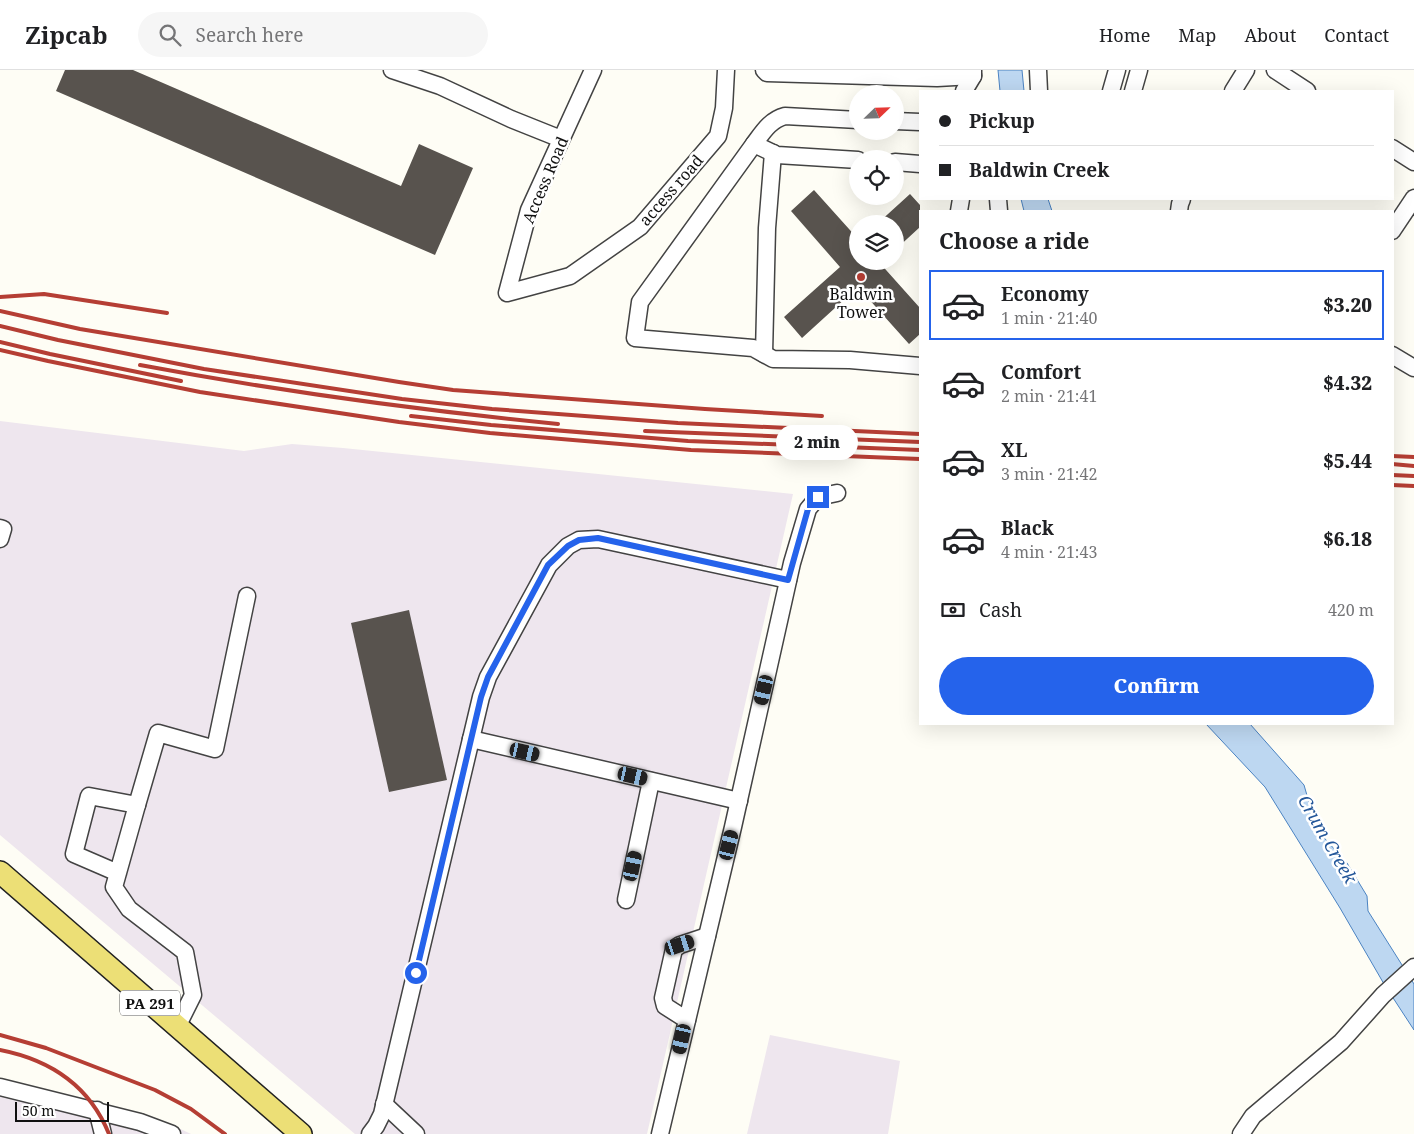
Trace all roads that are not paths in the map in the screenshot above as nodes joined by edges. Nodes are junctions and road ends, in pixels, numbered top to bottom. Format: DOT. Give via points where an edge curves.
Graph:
graph roads {
  1 [pos="593,70"];
  2 [pos="726,70"];
  3 [pos="764,70"];
  4 [pos="1038,70"];
  5 [pos="1117,70"];
  6 [pos="1139,70"];
  7 [pos="1246,70"];
  8 [pos="1275,70"];
  9 [pos="396,71"];
  10 [pos="848,73"];
  11 [pos="882,73"];
  12 [pos="973,73"];
  13 [pos="964,90"];
  14 [pos="1039,90"];
  15 [pos="1111,90"];
  16 [pos="1132,90"];
  17 [pos="1234,90"];
  18 [pos="1305,90"];
  19 [pos="849,120"];
  20 [pos="904,121"];
  21 [pos="919,122"];
  22 [pos="562,139"];
  23 [pos="754,144"];
  24 [pos="1394,149"];
  25 [pos="773,153"];
  26 [pos="849,159"];
  27 [pos="1414,162"];
  28 [pos="904,163"];
  29 [pos="919,164"];
  30 [pos="1414,198"];
  31 [pos="1394,228"];
  32 [pos="506,293"];
  33 [pos="764,354"];
  34 [pos="1394,356"];
  35 [pos="919,366"];
  36 [pos="1414,368"];
  37 [pos="837,493"];
  38 [pos="0,528"];
  39 [pos="0,539"];
  40 [pos="788,580"];
  41 [pos="247,596"];
  42 [pos="471,739"];
  43 [pos="651,781"];
  44 [pos="739,801"];
  45 [pos="137,805"];
  46 [pos="0,872"];
  47 [pos="118,872"];
  48 [pos="626,900"];
  49 [pos="707,936"];
  50 [pos="1414,967"];
  51 [pos="687,1020"];
  52 [pos="178,1027"];
  53 [pos="0,1087"];
  54 [pos="384,1104"];
  55 [pos="97,1110"];
  56 [pos="102,1134"];
  57 [pos="172,1134"];
  58 [pos="300,1134"];
  59 [pos="370,1134"];
  60 [pos="416,1134"];
  61 [pos="660,1134"];
  62 [pos="1241,1134"];
  1 -- 22 [label="street, Access Road"];
  2 -- 32 [label="street, access road" via="724,108 718,136 640,227 570,276"];
  3 -- 10 [label="street" via="767,73"];
  4 -- 14 [label="street"];
  5 -- 15 [label="street"];
  6 -- 16 [label="street"];
  7 -- 17 [label="street"];
  8 -- 18 [label="street"];
  9 -- 22 [label="street" via="440,86"];
  10 -- 11 [label="street"];
  11 -- 12 [label="street" via="936,78"];
  12 -- 13 [label="street"];
  19 -- 23 [label="street" via="777,118"];
  20 -- 21 [label="street"];
  22 -- 32 [label="street, Access Road" via="530,210"];
  23 -- 25 [label="street"];
  23 -- 33 [label="street" via="640,302 635,338 753,348"];
  24 -- 27 [label="street"];
  25 -- 26 [label="street"];
  25 -- 33 [label="street" via="767,228"];
  28 -- 29 [label="street"];
  30 -- 31 [label="street"];
  33 -- 35 [label="street" via="773,359 850,360"];
  34 -- 36 [label="street"];
  37 -- 40 [label="street" via="818,497 808,509"];
  38 -- 39 [label="street" via="3,529"];
  40 -- 42 [label="street" via="598,538 579,540 548,565 488,677"];
  40 -- 44 [label="street"];
  41 -- 45 [label="street" via="215,749 158,733"];
  42 -- 43 [label="street"];
  42 -- 54 [label="street"];
  43 -- 44 [label="street"];
  43 -- 48 [label="street"];
  44 -- 49 [label="street"];
  45 -- 47 [label="street"];
  45 -- 47 [label="street" via="89,796 74,854"];
  46 -- 52 [label="main road, PA 291"];
  47 -- 52 [label="street" via="114,886 128,909 186,952 193,995"];
  49 -- 51 [label="street"];
  49 -- 51 [label="street" via="674,949 663,998 665,1006"];
  50 -- 62 [label="street" via="1340,1042 1253,1116"];
  51 -- 61 [label="street"];
  52 -- 58 [label="main road, PA 291"];
  53 -- 55 [label="street"];
  54 -- 59 [label="street"];
  54 -- 60 [label="street"];
  55 -- 56 [label="street"];
  55 -- 57 [label="street"];
}
